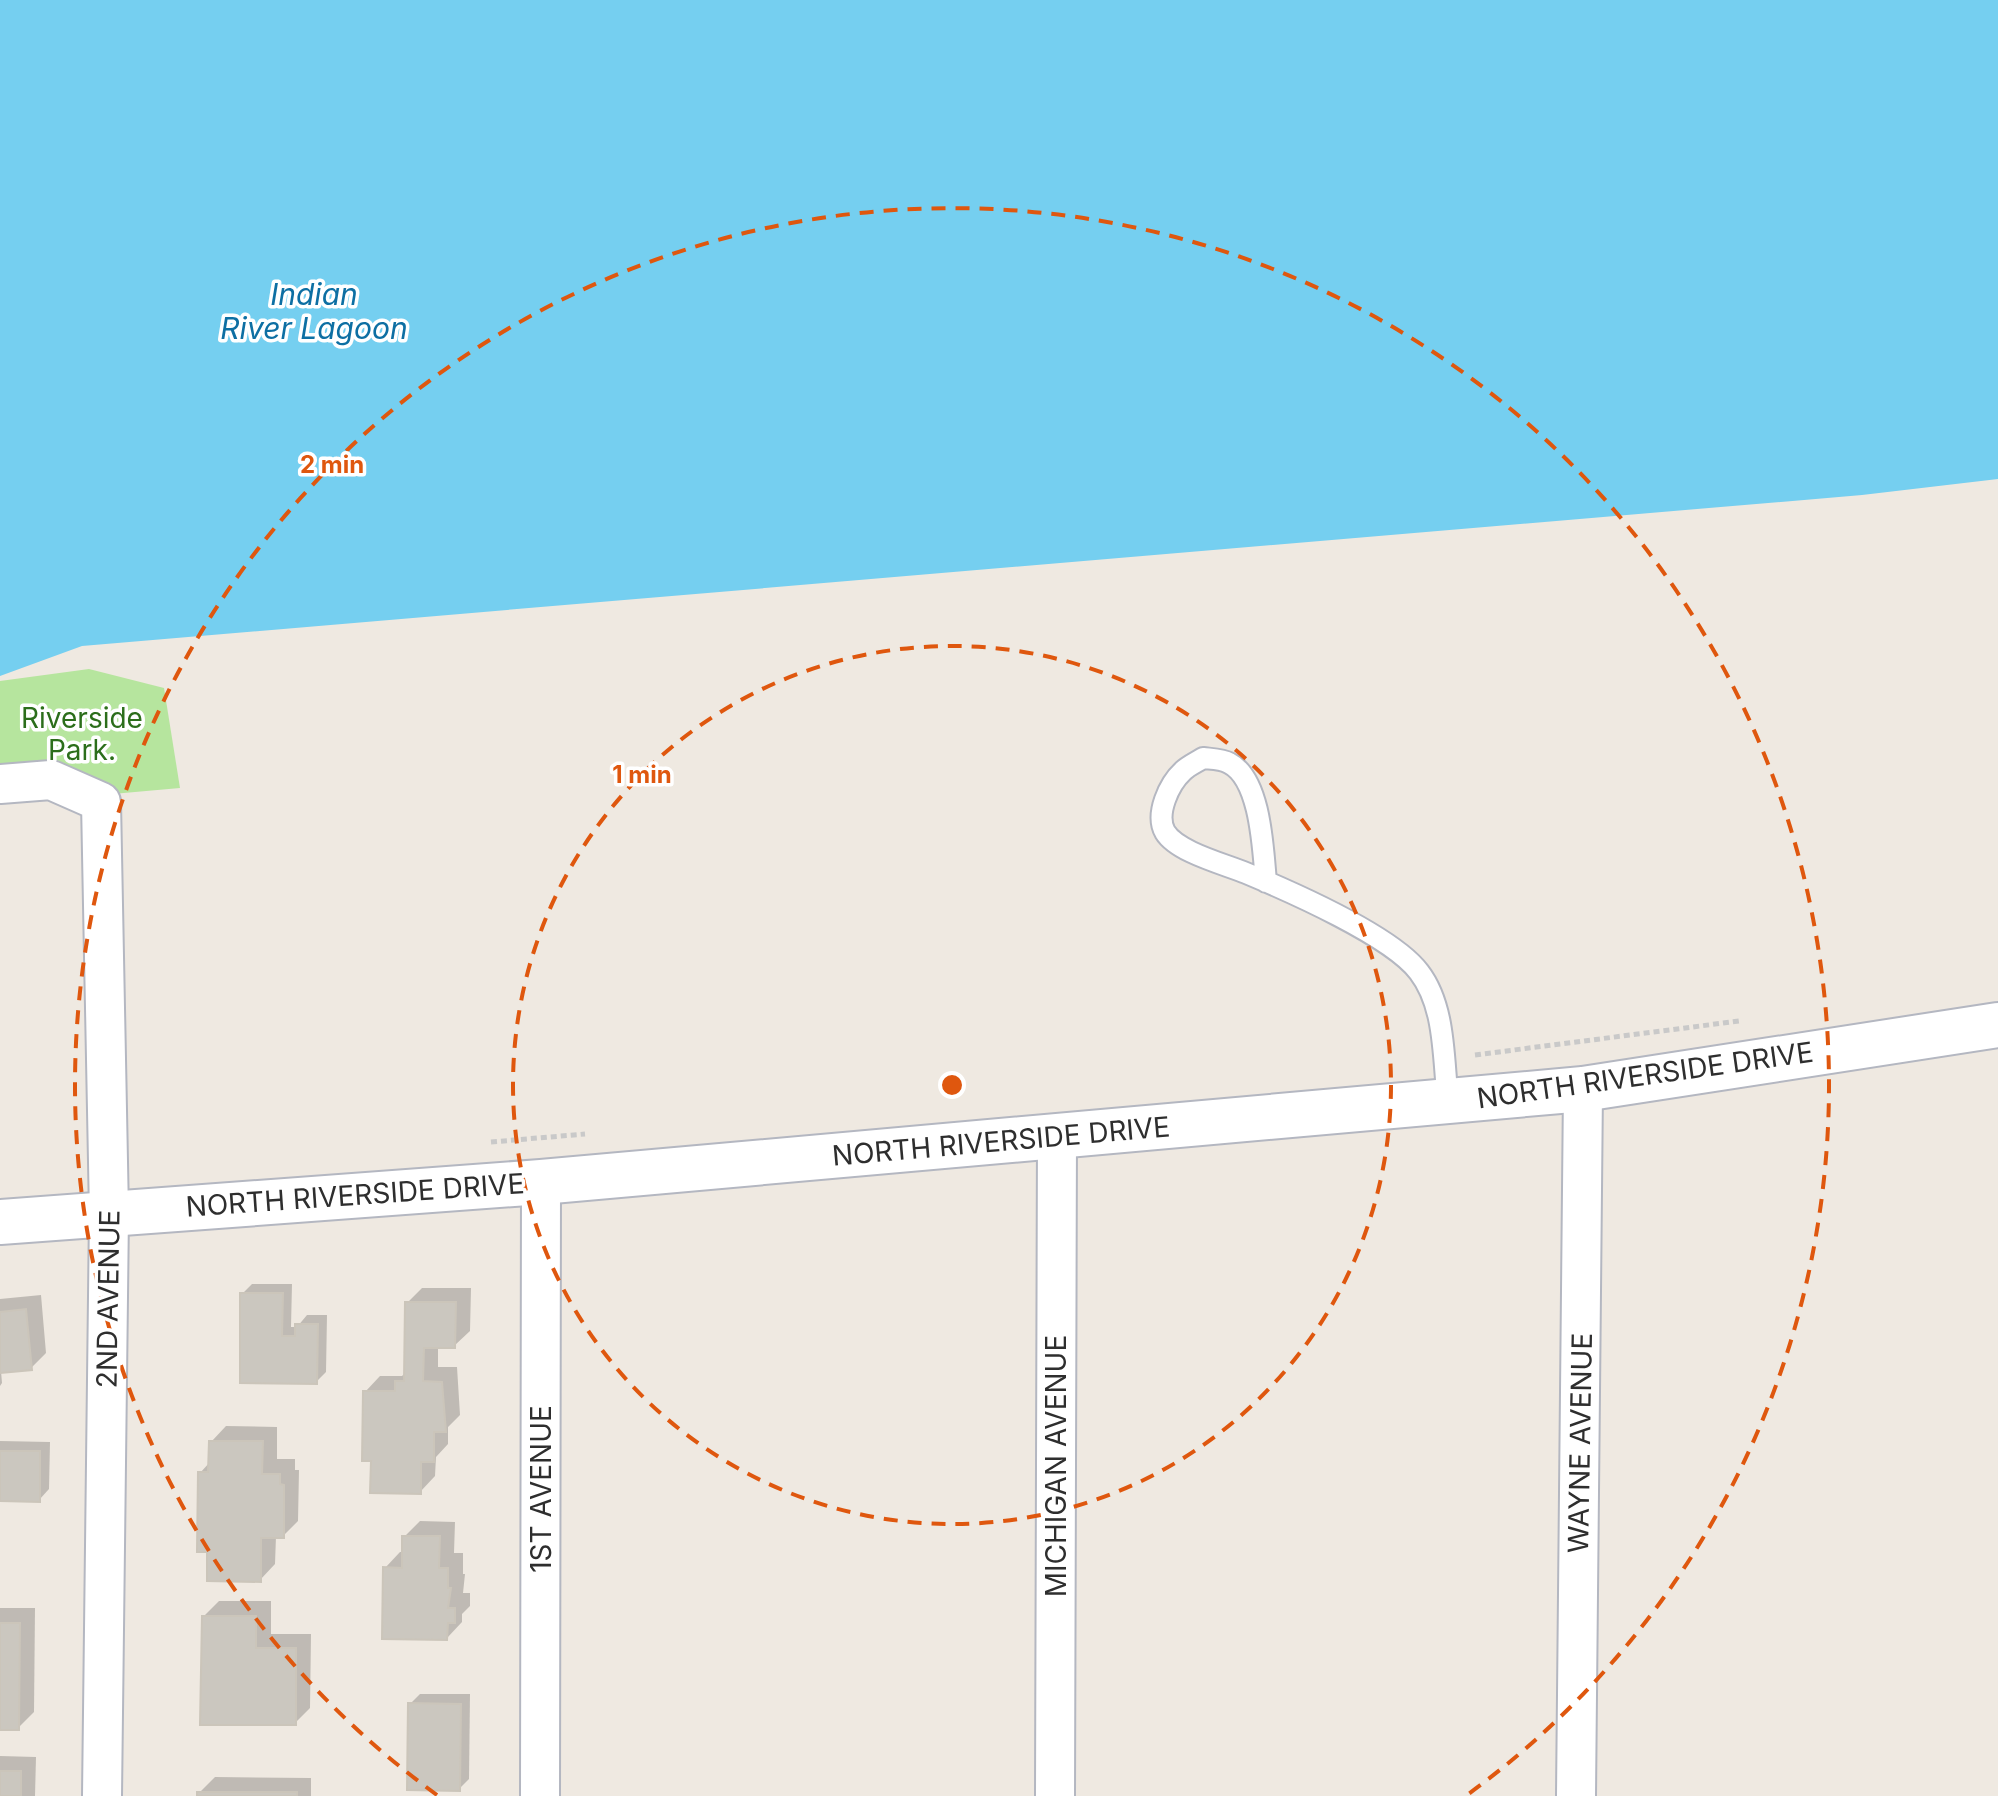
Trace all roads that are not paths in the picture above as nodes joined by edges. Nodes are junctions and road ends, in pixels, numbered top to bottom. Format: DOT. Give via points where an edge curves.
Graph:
graph roads {
  1 [pos="0,784"];
  2 [pos="1266,882"];
  3 [pos="1998,1025"];
  4 [pos="1583,1089"];
  5 [pos="1448,1101"];
  6 [pos="1057,1136"];
  7 [pos="541,1182"];
  8 [pos="109,1213"];
  9 [pos="0,1222"];
  10 [pos="102,1796"];
  11 [pos="540,1796"];
  12 [pos="1055,1796"];
  13 [pos="1576,1796"];
  1 -- 8 [label="street, 2ND AVENUE" via="51,780 101,802"];
  2 -- 2 [label="lane" via="1187,849 1166,833 1161,816 1169,791 1183,771 1203,758 1229,763 1246,778 1262,834"];
  2 -- 5 [label="lane" via="1385,943 1419,971 1437,1006"];
  3 -- 4 [label="street, NORTH RIVERSIDE DRIVE"];
  4 -- 5 [label="street, NORTH RIVERSIDE DRIVE"];
  4 -- 13 [label="street, WAYNE AVENUE"];
  5 -- 6 [label="street, NORTH RIVERSIDE DRIVE"];
  6 -- 7 [label="street, NORTH RIVERSIDE DRIVE"];
  6 -- 12 [label="street, MICHIGAN AVENUE"];
  7 -- 8 [label="street, NORTH RIVERSIDE DRIVE"];
  7 -- 11 [label="street, 1ST AVENUE"];
  8 -- 9 [label="street, NORTH RIVERSIDE DRIVE"];
  8 -- 10 [label="street, 2ND AVENUE"];
}
